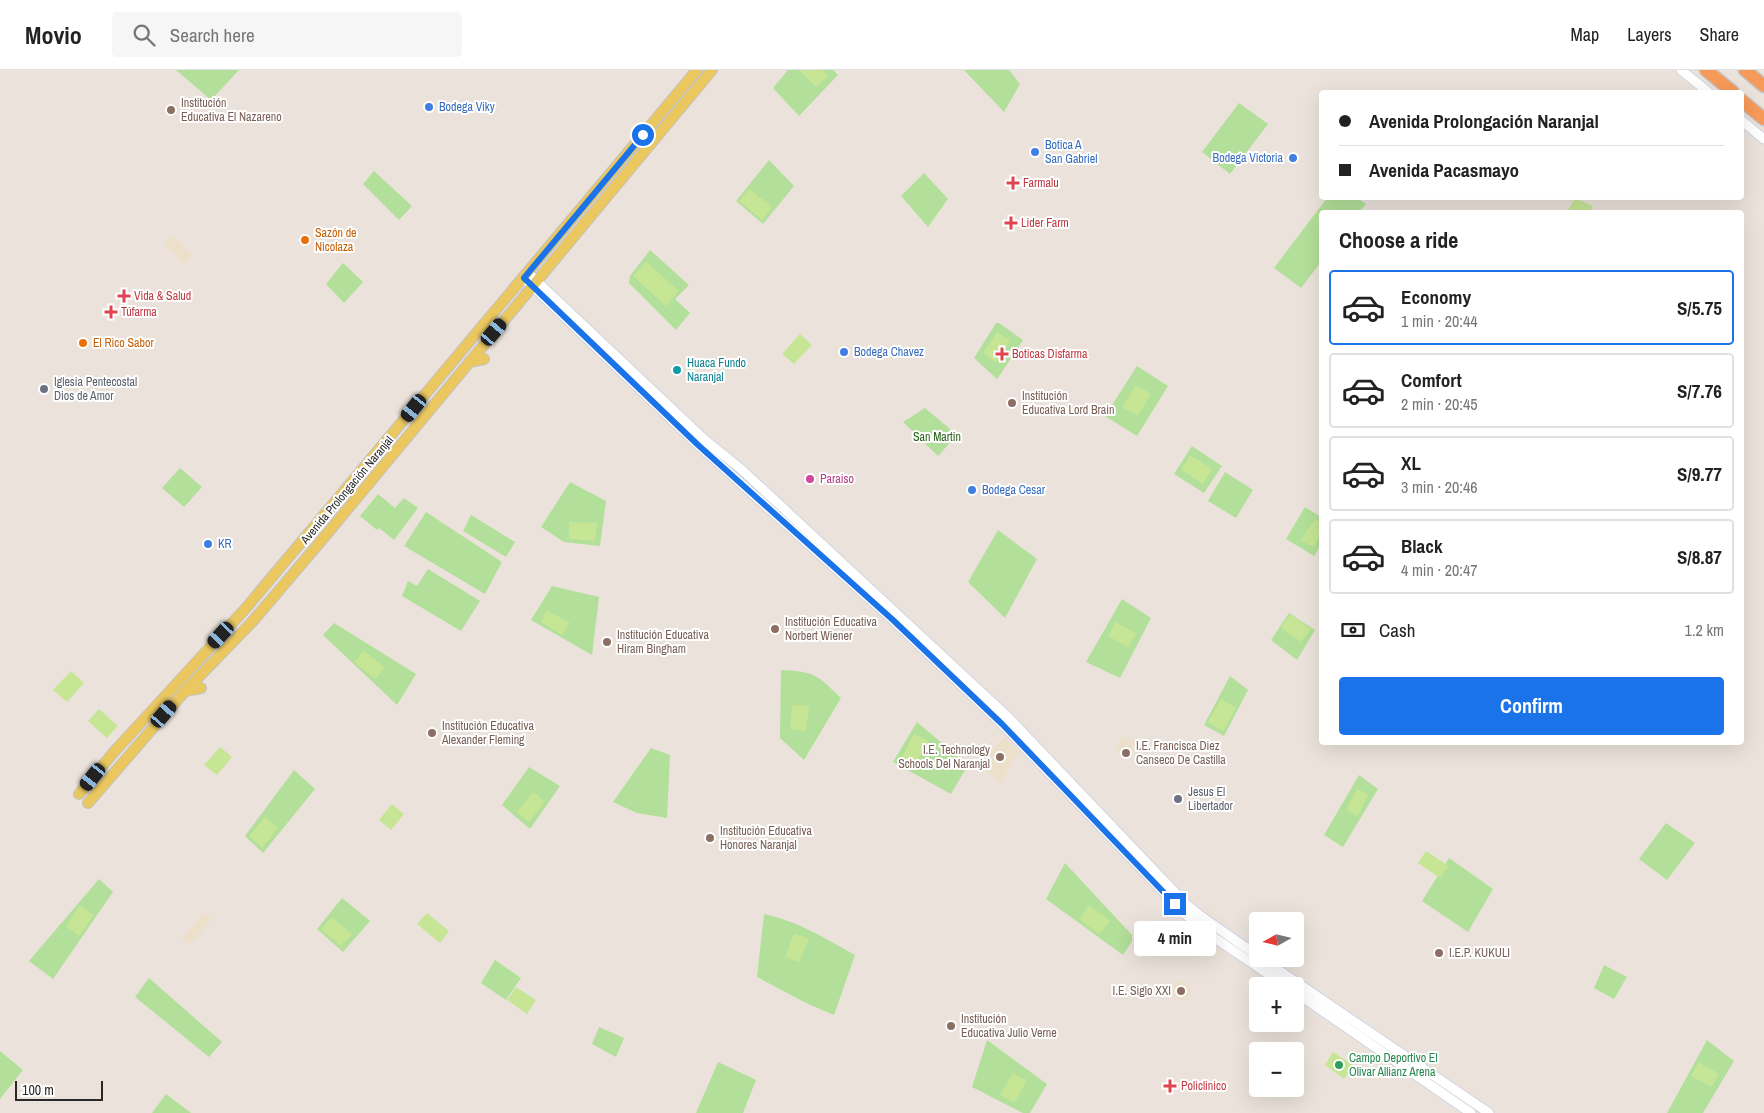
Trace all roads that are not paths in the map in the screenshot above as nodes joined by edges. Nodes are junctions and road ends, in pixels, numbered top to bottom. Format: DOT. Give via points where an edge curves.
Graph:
graph roads {
  1 [pos="697,70"];
  2 [pos="712,70"];
  3 [pos="1681,70"];
  4 [pos="1706,70"];
  5 [pos="1745,70"];
  6 [pos="1764,86"];
  7 [pos="1706,90"];
  8 [pos="1731,90"];
  9 [pos="1744,102"];
  10 [pos="1764,119"];
  11 [pos="1744,122"];
  12 [pos="1764,139"];
  13 [pos="609,176"];
  14 [pos="594,180"];
  15 [pos="582,227"];
  16 [pos="581,241"];
  17 [pos="526,276"];
  18 [pos="534,284"];
  19 [pos="463,337"];
  20 [pos="463,348"];
  21 [pos="484,359"];
  22 [pos="469,362"];
  23 [pos="360,494"];
  24 [pos="359,507"];
  25 [pos="180,667"];
  26 [pos="176,683"];
  27 [pos="201,688"];
  28 [pos="185,690"];
  29 [pos="81,792"];
  30 [pos="88,803"];
  31 [pos="1249,950"];
  32 [pos="1275,968"];
  33 [pos="1273,977"];
  34 [pos="1304,998"];
  35 [pos="1471,1113"];
  36 [pos="1490,1113"];
  1 -- 13 [label="main road, Avenida Prolongación Naranjal"];
  2 -- 15 [label="main road, Avenida Prolongación Naranjal"];
  3 -- 7 [label="main road"];
  4 -- 8 [label="highway"];
  5 -- 6 [label="highway"];
  9 -- 10 [label="highway"];
  11 -- 12 [label="main road"];
  13 -- 14 [label="main road"];
  13 -- 17 [label="main road, Avenida Prolongación Naranjal"];
  15 -- 16 [label="main road"];
  15 -- 18 [label="main road, Avenida Prolongación Naranjal"];
  17 -- 18 [label="main road"];
  17 -- 20 [label="main road, Avenida Prolongación Naranjal"];
  18 -- 22 [label="main road, Avenida Prolongación Naranjal"];
  18 -- 31 [label="main road" via="705,440 742,469 1007,716 1187,905"];
  18 -- 33 [label="main road" via="697,444 893,620 1002,724 1183,912 1203,930"];
  19 -- 20 [label="main road"];
  20 -- 26 [label="main road, Avenida Prolongación Naranjal" via="348,481 246,608"];
  21 -- 22 [label="main road"];
  22 -- 23 [label="main road, Avenida Prolongación Naranjal"];
  23 -- 24 [label="main road"];
  23 -- 28 [label="main road, Avenida Prolongación Naranjal" via="252,622"];
  25 -- 26 [label="main road"];
  26 -- 29 [label="main road, Avenida Prolongación Naranjal"];
  27 -- 28 [label="main road"];
  28 -- 30 [label="main road, Avenida Prolongación Naranjal"];
  32 -- 36 [label="main road"];
  34 -- 35 [label="main road"];
}
